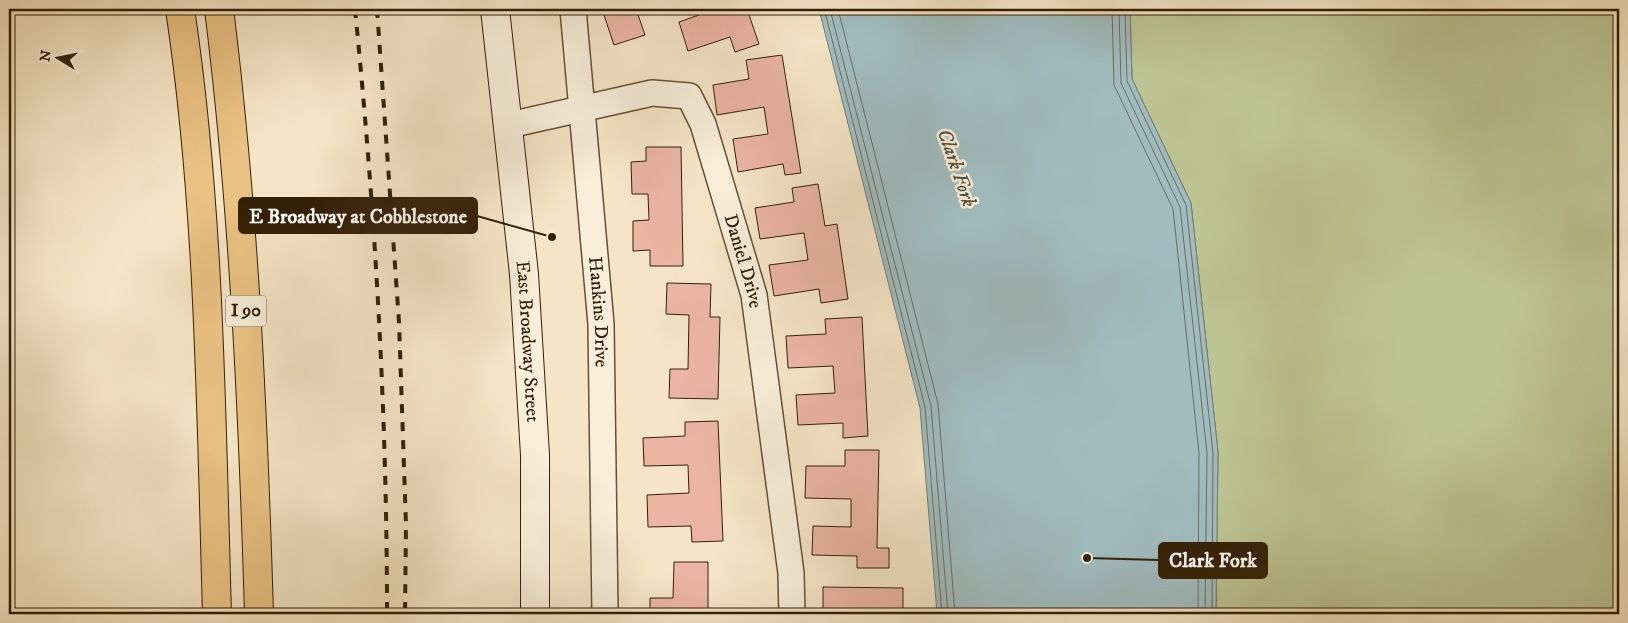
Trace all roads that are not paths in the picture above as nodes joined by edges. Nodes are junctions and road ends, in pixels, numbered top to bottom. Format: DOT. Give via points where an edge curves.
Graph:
graph roads {
  1 [pos="180,9"];
  2 [pos="219,9"];
  3 [pos="496,9"];
  4 [pos="573,9"];
  5 [pos="582,110"];
  6 [pos="509,125"];
  7 [pos="217,614"];
  8 [pos="259,614"];
  9 [pos="535,614"];
  10 [pos="605,614"];
  11 [pos="792,614"];
  1 -- 7 [label="highway, I 90" via="199,171 209,342"];
  2 -- 8 [label="highway, I 90" via="231,107 245,299 254,440"];
  3 -- 6 [label="main road, East Broadway Street"];
  4 -- 5 [label="street, Hankins Drive"];
  5 -- 6 [label="street, Daniel Drive"];
  5 -- 10 [label="street, Hankins Drive" via="601,324"];
  5 -- 11 [label="street, Daniel Drive" via="652,93 689,96 703,124 754,295 791,573"];
  6 -- 9 [label="main road, East Broadway Street" via="524,274 535,455"];
}
